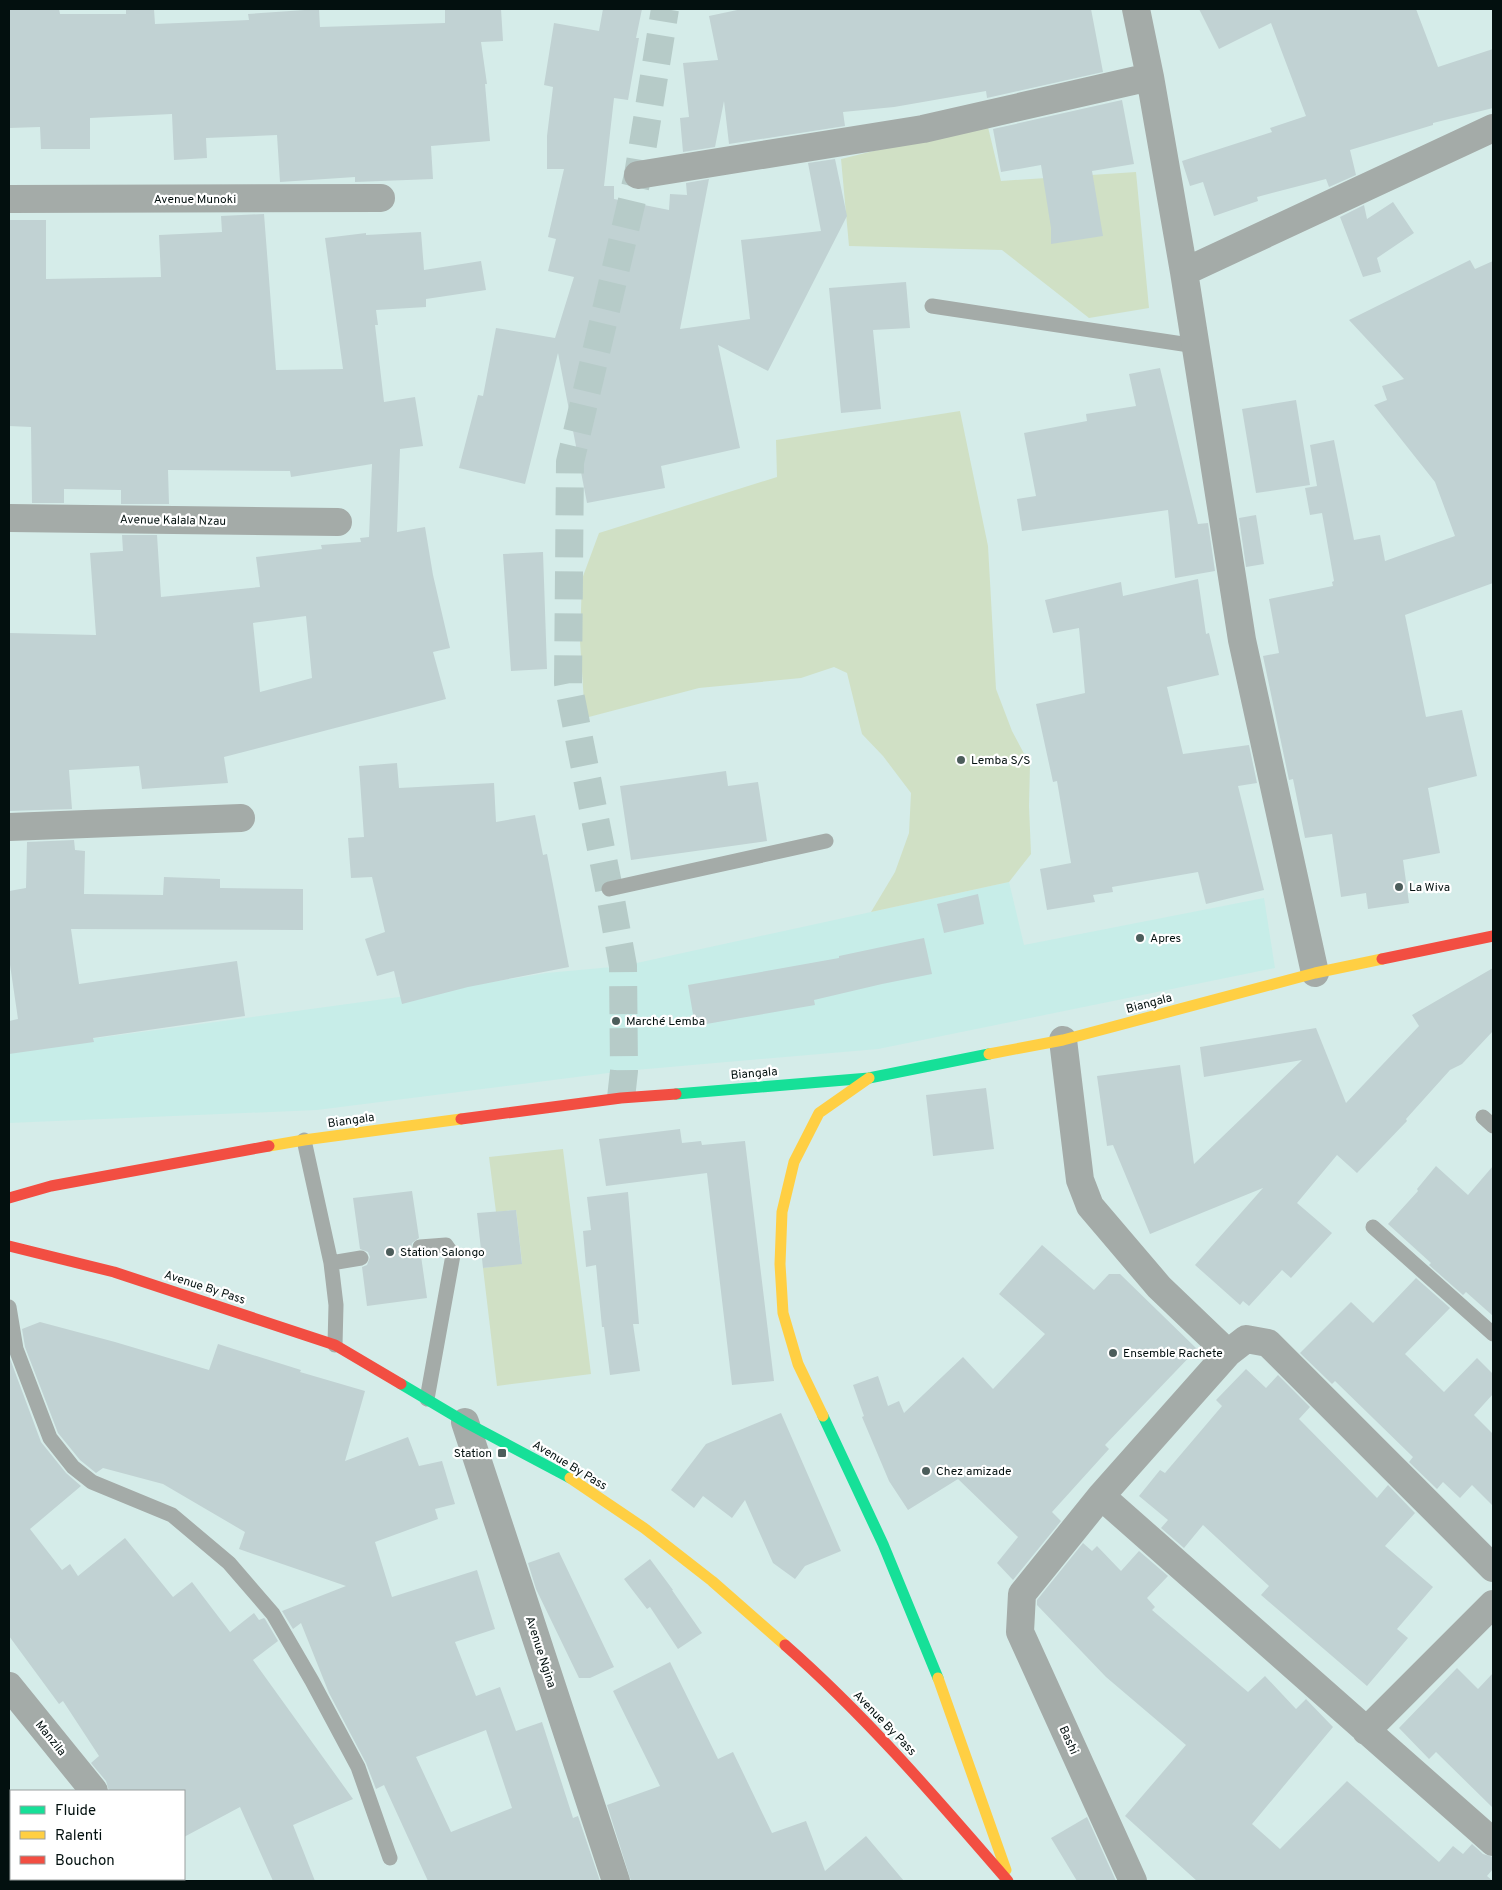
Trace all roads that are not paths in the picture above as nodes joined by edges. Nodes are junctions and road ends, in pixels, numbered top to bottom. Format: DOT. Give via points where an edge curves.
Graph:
graph roads {
  1 [pos="1137,10"];
  2 [pos="1150,77"];
  3 [pos="1493,128"];
  4 [pos="638,175"];
  5 [pos="381,198"];
  6 [pos="9,199"];
  7 [pos="1184,272"];
  8 [pos="932,306"];
  9 [pos="1196,346"];
  10 [pos="9,518"];
  11 [pos="338,522"];
  12 [pos="241,818"];
  13 [pos="9,827"];
  14 [pos="826,841"];
  15 [pos="610,889"];
  16 [pos="1493,936"];
  17 [pos="1315,973"];
  18 [pos="1063,1040"];
  19 [pos="869,1078"];
  20 [pos="304,1140"];
  21 [pos="9,1198"];
  22 [pos="1373,1227"];
  23 [pos="9,1246"];
  24 [pos="420,1247"];
  25 [pos="361,1258"];
  26 [pos="331,1263"];
  27 [pos="9,1307"];
  28 [pos="1493,1334"];
  29 [pos="335,1345"];
  30 [pos="1228,1353"];
  31 [pos="427,1399"];
  32 [pos="465,1422"];
  33 [pos="1100,1496"];
  34 [pos="1493,1568"];
  35 [pos="1493,1604"];
  36 [pos="9,1686"];
  37 [pos="1366,1731"];
  38 [pos="93,1790"];
  39 [pos="1493,1842"];
  40 [pos="390,1858"];
  41 [pos="616,1881"];
  42 [pos="1009,1881"];
  43 [pos="1134,1881"];
  1 -- 2 [label="street"];
  2 -- 4 [label="street" via="923,130"];
  2 -- 7 [label="street"];
  3 -- 7 [label="street"];
  5 -- 6 [label="street, Avenue Munoki"];
  7 -- 9 [label="street"];
  8 -- 9 [label="lane"];
  9 -- 17 [label="street" via="1242,640"];
  10 -- 11 [label="street, Avenue Kalala Nzau"];
  12 -- 13 [label="street"];
  14 -- 15 [label="lane"];
  16 -- 17 [label="main road, Biangala"];
  17 -- 18 [label="main road, Biangala"];
  18 -- 19 [label="main road, Biangala"];
  18 -- 30 [label="street" via="1080,1180 1090,1206 1159,1287"];
  19 -- 20 [label="main road, Biangala" via="621,1098"];
  19 -- 42 [label="main road" via="819,1113 794,1162 782,1212 780,1264 783,1313 798,1364 883,1544 947,1698"];
  20 -- 21 [label="main road, Biangala" via="51,1186"];
  20 -- 26 [label="lane"];
  22 -- 28 [label="lane"];
  23 -- 29 [label="main road, Avenue By Pass" via="114,1272"];
  24 -- 31 [label="lane" via="446,1245 453,1255"];
  25 -- 26 [label="lane"];
  26 -- 29 [label="lane" via="336,1305"];
  27 -- 40 [label="lane" via="16,1349 50,1438 73,1467 92,1482 172,1515 229,1563 273,1614 358,1767"];
  29 -- 31 [label="main road, Avenue By Pass"];
  30 -- 33 [label="street"];
  30 -- 34 [label="street" via="1246,1339 1268,1343"];
  31 -- 32 [label="main road, Avenue By Pass"];
  32 -- 41 [label="street, Avenue Ngina"];
  32 -- 42 [label="main road, Avenue By Pass" via="573,1480 644,1528 712,1581 835,1691 915,1773"];
  33 -- 37 [label="street"];
  33 -- 43 [label="street, Bashi" via="1022,1594 1020,1632"];
  35 -- 37 [label="street"];
  36 -- 38 [label="street, Manzila"];
  37 -- 39 [label="street"];
}
